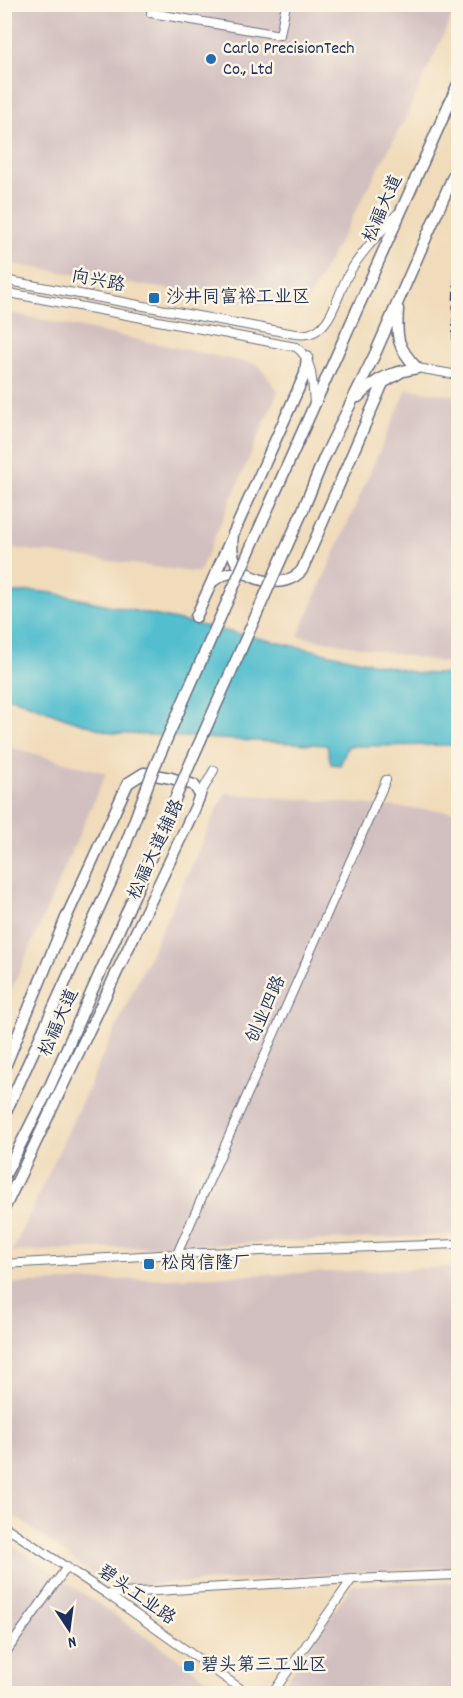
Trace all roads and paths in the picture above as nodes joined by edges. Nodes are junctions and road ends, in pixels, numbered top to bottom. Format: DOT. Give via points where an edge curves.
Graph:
graph roads {
  1 [pos="153,4"];
  2 [pos="286,4"];
  3 [pos="459,84"];
  4 [pos="459,165"];
  5 [pos="404,206"];
  6 [pos="4,280"];
  7 [pos="4,292"];
  8 [pos="398,301"];
  9 [pos="307,357"];
  10 [pos="417,368"];
  11 [pos="400,372"];
  12 [pos="459,375"];
  13 [pos="314,405"];
  14 [pos="350,406"];
  15 [pos="233,534"];
  16 [pos="253,576"];
  17 [pos="211,582"];
  18 [pos="196,617"];
  19 [pos="214,770"];
  20 [pos="386,780"];
  21 [pos="200,795"];
  22 [pos="4,1070"];
  23 [pos="22,1077"];
  24 [pos="50,1086"];
  25 [pos="4,1098"];
  26 [pos="4,1116"];
  27 [pos="36,1144"];
  28 [pos="4,1177"];
  29 [pos="4,1209"];
  30 [pos="459,1244"];
  31 [pos="177,1254"];
  32 [pos="6,1263"];
  33 [pos="4,1526"];
  34 [pos="67,1567"];
  35 [pos="459,1575"];
  36 [pos="352,1579"];
  37 [pos="107,1593"];
  38 [pos="4,1655"];
  39 [pos="248,1694"];
  40 [pos="272,1694"];
  1 -- 2 [label="street" via="151,13 280,35"];
  3 -- 5 [label="main road, 松福大道"];
  4 -- 8 [label="main road"];
  5 -- 6 [label="street, 向兴路" via="359,258 325,324 307,334"];
  5 -- 13 [label="main road, 松福大道"];
  7 -- 9 [label="street, 向兴路" via="287,344"];
  8 -- 10 [label="main road" via="396,333 404,354"];
  8 -- 14 [label="main road"];
  9 -- 13 [label="street"];
  9 -- 15 [label="main road" via="305,374"];
  10 -- 11 [label="main road"];
  10 -- 12 [label="street"];
  11 -- 14 [label="main road" via="369,385"];
  11 -- 16 [label="main road" via="383,383 302,570 283,582"];
  13 -- 23 [label="main road, 松福大道, bridge" via="154,768 116,873"];
  14 -- 24 [label="main road, 松福大道, bridge"];
  15 -- 16 [label="main road" via="232,556 237,565"];
  15 -- 17 [label="main road"];
  16 -- 17 [label="main road" via="227,573"];
  17 -- 18 [label="main road"];
  19 -- 21 [label="street"];
  20 -- 31 [label="street, 创业四路"];
  21 -- 22 [label="main road, 松福大道辅路" via="194,785 144,773 128,783 66,918"];
  21 -- 27 [label="main road, 松福大道辅路"];
  23 -- 25 [label="main road"];
  23 -- 26 [label="main road, 松福大道"];
  24 -- 27 [label="main road"];
  24 -- 28 [label="main road, 松福大道"];
  27 -- 29 [label="main road, 松福大道辅路"];
  30 -- 31 [label="street"];
  31 -- 32 [label="street"];
  33 -- 34 [label="street, 碧头工业路"];
  34 -- 37 [label="street, 碧头工业路"];
  34 -- 38 [label="street"];
  35 -- 36 [label="street"];
  36 -- 37 [label="street"];
  36 -- 40 [label="street"];
  37 -- 39 [label="street, 碧头工业路"];
}
